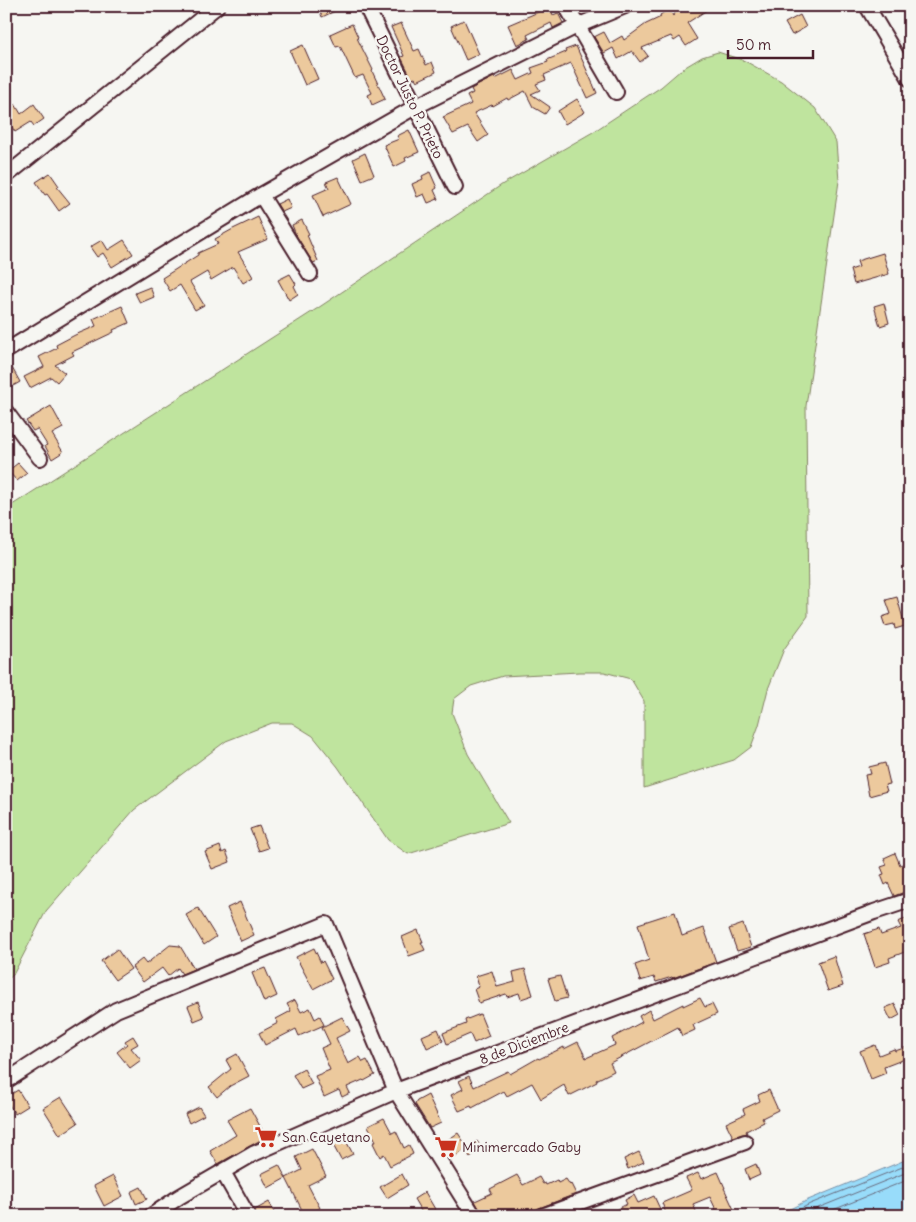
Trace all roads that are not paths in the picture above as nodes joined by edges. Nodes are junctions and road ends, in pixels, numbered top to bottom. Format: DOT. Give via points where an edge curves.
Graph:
graph roads {
  1 [pos="217,6"];
  2 [pos="366,6"];
  3 [pos="566,6"];
  4 [pos="625,6"];
  5 [pos="867,6"];
  6 [pos="577,26"];
  7 [pos="910,79"];
  8 [pos="616,92"];
  9 [pos="415,107"];
  10 [pos="6,176"];
  11 [pos="455,187"];
  12 [pos="261,195"];
  13 [pos="310,274"];
  14 [pos="6,351"];
  15 [pos="6,412"];
  16 [pos="40,458"];
  17 [pos="910,900"];
  18 [pos="6,1081"];
  19 [pos="396,1091"];
  20 [pos="745,1142"];
  21 [pos="223,1172"];
  22 [pos="151,1216"];
  23 [pos="248,1216"];
  24 [pos="474,1216"];
  25 [pos="542,1216"];
  1 -- 10 [label="street"];
  2 -- 9 [label="street, Doctor Justo P. Prieto"];
  3 -- 6 [label="street"];
  4 -- 6 [label="street"];
  5 -- 7 [label="street"];
  6 -- 8 [label="street"];
  6 -- 9 [label="street"];
  9 -- 11 [label="street, Doctor Justo P. Prieto"];
  9 -- 12 [label="street"];
  12 -- 13 [label="street"];
  12 -- 14 [label="street"];
  15 -- 16 [label="street"];
  17 -- 19 [label="street, 8 de Diciembre"];
  18 -- 19 [label="street" via="116,1010 326,924"];
  19 -- 21 [label="street, 8 de Diciembre" via="253,1154"];
  19 -- 24 [label="street"];
  20 -- 25 [label="street"];
  21 -- 22 [label="street, 8 de Diciembre"];
  21 -- 23 [label="street"];
}
